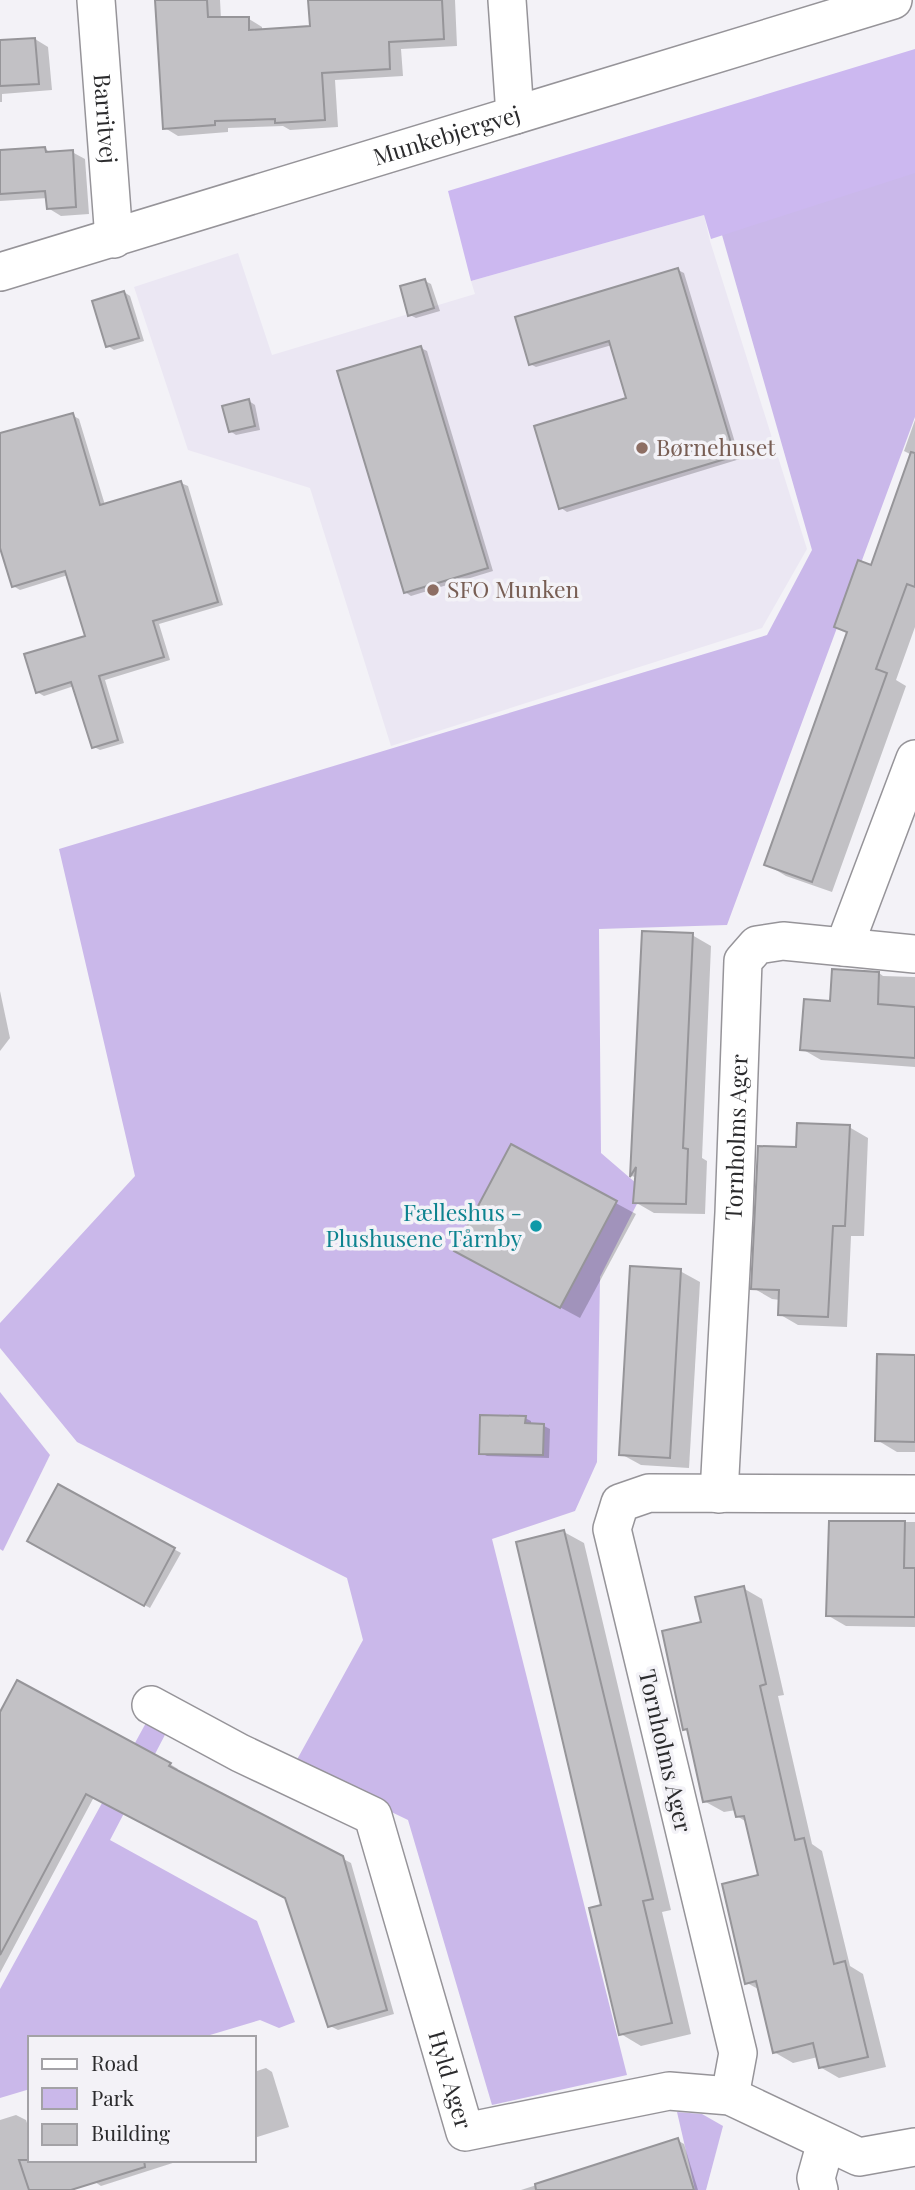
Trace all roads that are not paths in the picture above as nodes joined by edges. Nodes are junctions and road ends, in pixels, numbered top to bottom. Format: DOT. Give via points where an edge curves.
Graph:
graph roads {
  1 [pos="96,0"];
  2 [pos="507,0"];
  3 [pos="893,0"];
  4 [pos="515,115"];
  5 [pos="114,239"];
  6 [pos="0,272"];
  7 [pos="915,759"];
  8 [pos="844,947"];
  9 [pos="915,954"];
  10 [pos="719,1494"];
  11 [pos="915,1494"];
  12 [pos="151,1705"];
  13 [pos="730,2096"];
  14 [pos="826,2142"];
  15 [pos="915,2147"];
  16 [pos="819,2190"];
  1 -- 5 [label="street, Barritvej"];
  2 -- 4 [label="street"];
  3 -- 4 [label="street, Munkebjergvej"];
  4 -- 5 [label="street, Munkebjergvej"];
  5 -- 6 [label="street, Munkebjergvej"];
  7 -- 8 [label="street"];
  8 -- 9 [label="street, Tornholms Ager"];
  8 -- 10 [label="street, Tornholms Ager" via="783,941 757,945 743,961"];
  10 -- 11 [label="street, Tornholms Ager"];
  10 -- 13 [label="street, Tornholms Ager" via="649,1493 620,1503 612,1529 738,2053"];
  12 -- 13 [label="street, Hyld Ager" via="240,1754 373,1816 465,2132 670,2091"];
  13 -- 14 [label="street, Hyld Ager"];
  14 -- 15 [label="street, Hyld Ager" via="859,2157"];
  14 -- 16 [label="street" via="816,2178"];
}
